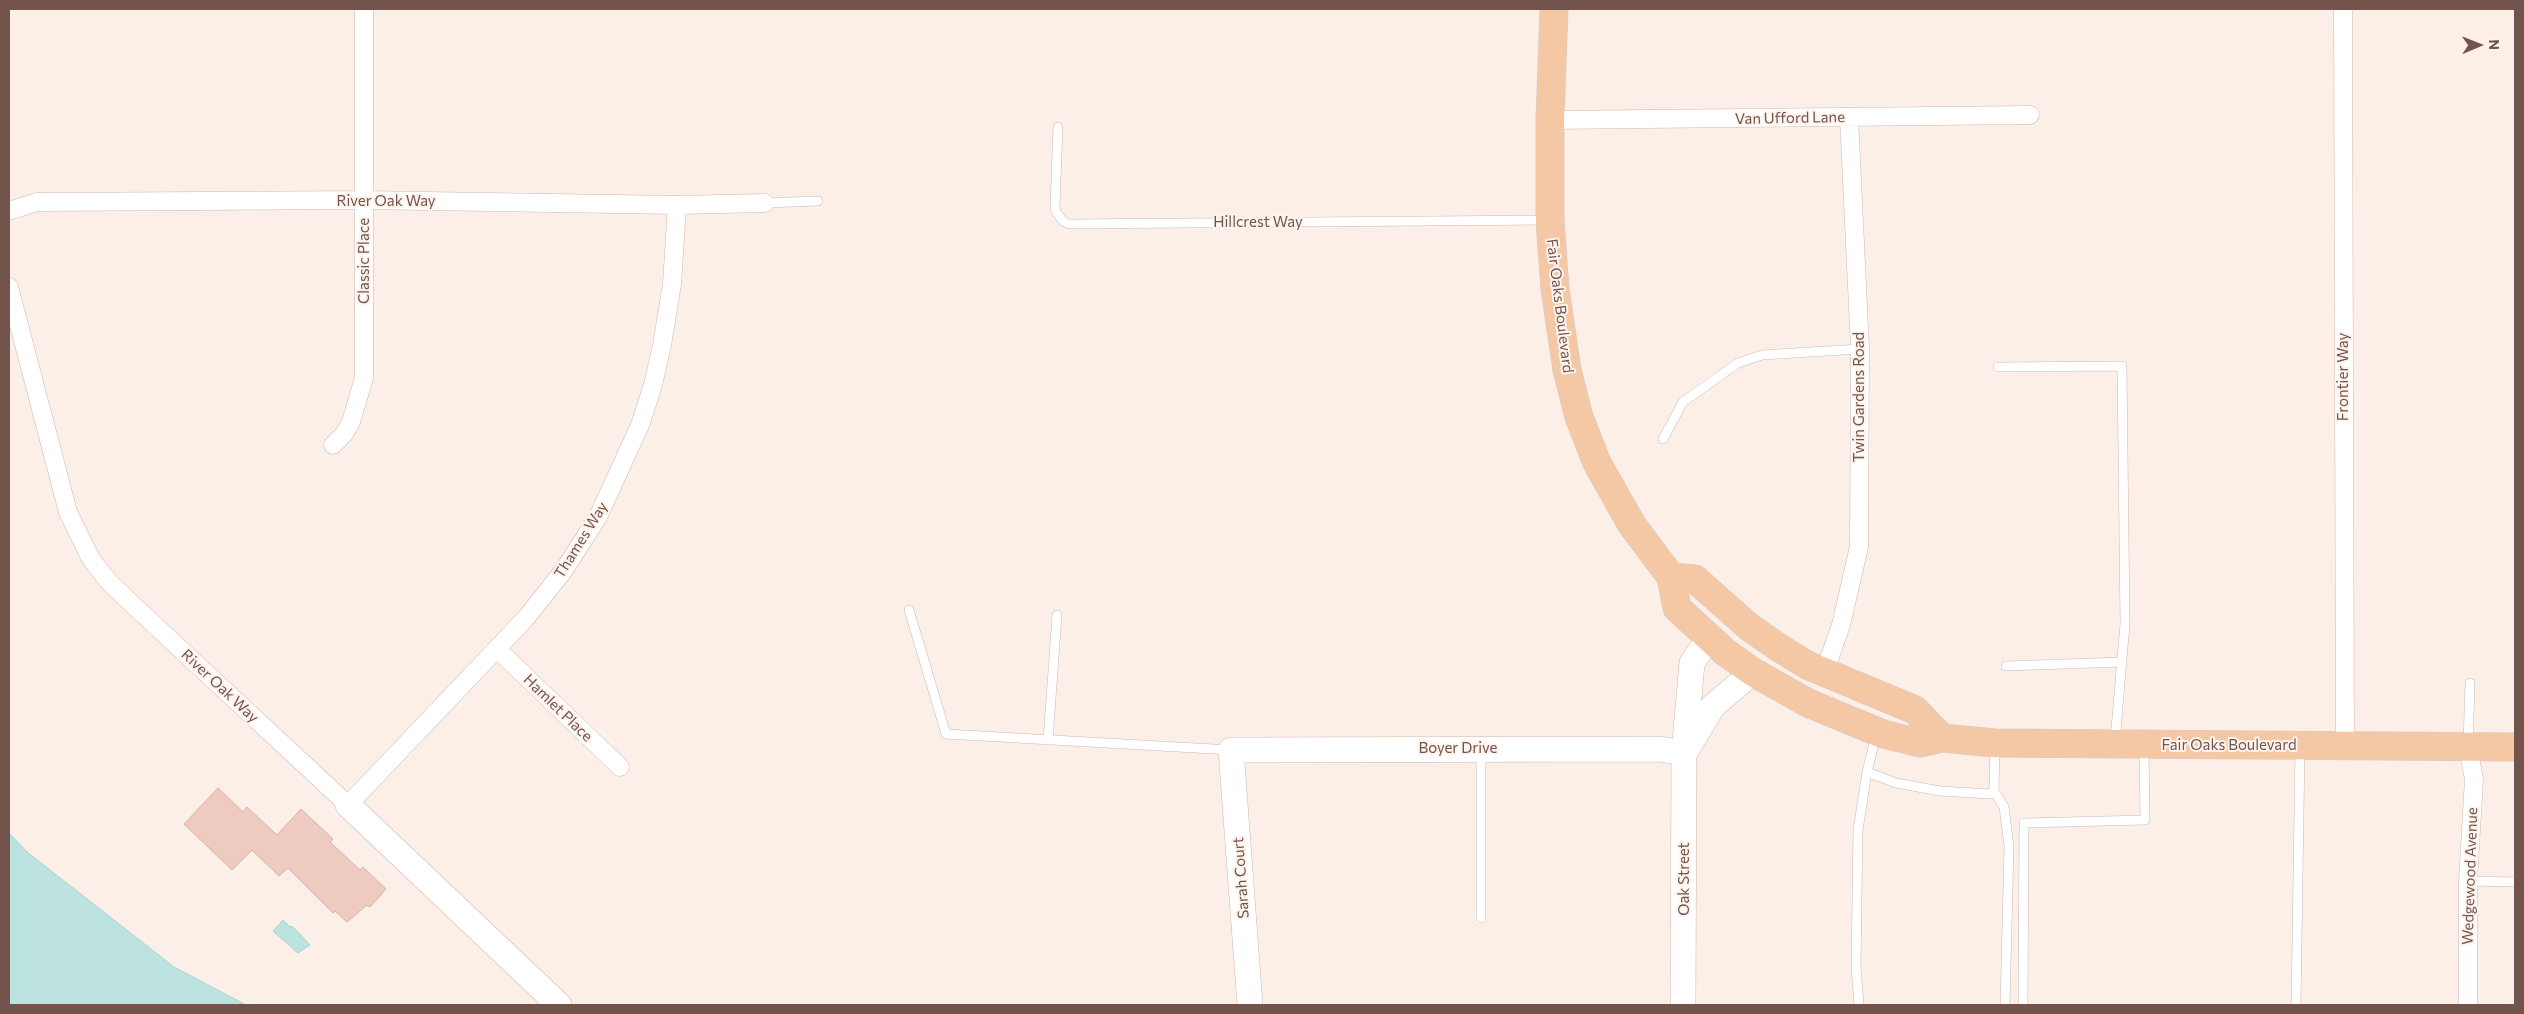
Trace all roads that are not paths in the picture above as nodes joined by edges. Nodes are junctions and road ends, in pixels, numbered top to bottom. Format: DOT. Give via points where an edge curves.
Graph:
graph roads {
  1 [pos="364,9"];
  2 [pos="1554,9"];
  3 [pos="2343,9"];
  4 [pos="2030,115"];
  5 [pos="1849,117"];
  6 [pos="1550,120"];
  7 [pos="1058,127"];
  8 [pos="364,200"];
  9 [pos="818,201"];
  10 [pos="765,204"];
  11 [pos="677,205"];
  12 [pos="9,211"];
  13 [pos="1550,220"];
  14 [pos="9,287"];
  15 [pos="1860,349"];
  16 [pos="1998,367"];
  17 [pos="1664,439"];
  18 [pos="333,445"];
  19 [pos="1671,577"];
  20 [pos="909,610"];
  21 [pos="1057,615"];
  22 [pos="1709,638"];
  23 [pos="496,649"];
  24 [pos="1800,661"];
  25 [pos="2122,662"];
  26 [pos="2006,666"];
  27 [pos="1753,672"];
  28 [pos="1824,673"];
  29 [pos="2470,683"];
  30 [pos="1877,732"];
  31 [pos="1942,738"];
  32 [pos="1048,740"];
  33 [pos="1995,743"];
  34 [pos="2114,744"];
  35 [pos="2144,744"];
  36 [pos="2300,746"];
  37 [pos="2345,746"];
  38 [pos="2468,747"];
  39 [pos="2515,747"];
  40 [pos="1481,748"];
  41 [pos="1231,750"];
  42 [pos="1684,754"];
  43 [pos="620,767"];
  44 [pos="1867,772"];
  45 [pos="1994,791"];
  46 [pos="348,804"];
  47 [pos="2468,881"];
  48 [pos="2515,882"];
  49 [pos="1481,918"];
  50 [pos="560,1005"];
  51 [pos="1250,1005"];
  52 [pos="1683,1005"];
  53 [pos="1858,1005"];
  54 [pos="2004,1005"];
  55 [pos="2023,1005"];
  56 [pos="2296,1005"];
  57 [pos="2468,1005"];
  1 -- 8 [label="street, Classic Place"];
  2 -- 6 [label="main road, Fair Oaks Boulevard"];
  3 -- 37 [label="street, Frontier Way"];
  4 -- 5 [label="street, Van Ufford Lane"];
  5 -- 6 [label="street, Van Ufford Lane"];
  5 -- 15 [label="street, Twin Gardens Road"];
  6 -- 13 [label="main road, Fair Oaks Boulevard"];
  7 -- 13 [label="lane, Hillcrest Way" via="1055,206 1056,212 1069,224"];
  8 -- 11 [label="street, River Oak Way"];
  8 -- 12 [label="street, River Oak Way" via="37,202"];
  8 -- 18 [label="street, Classic Place" via="364,378 351,422"];
  9 -- 10 [label="lane"];
  10 -- 11 [label="street, River Oak Way"];
  11 -- 23 [label="street, Thames Way" via="672,284 662,345 640,424 598,517 564,570 526,618"];
  13 -- 19 [label="main road, Fair Oaks Boulevard" via="1566,370 1580,417 1597,463 1619,504"];
  14 -- 46 [label="street, River Oak Way" via="68,512 92,559 132,605"];
  15 -- 17 [label="lane" via="1762,355 1738,364 1683,402"];
  15 -- 28 [label="street, Twin Gardens Road" via="1859,547 1841,625"];
  16 -- 25 [label="lane" via="2122,366 2125,624"];
  19 -- 22 [label="main road, Fair Oaks Boulevard" via="1677,608"];
  19 -- 24 [label="main road" via="1695,579 1749,627"];
  20 -- 32 [label="lane" via="946,734"];
  21 -- 32 [label="lane"];
  22 -- 24 [label="main road" via="1749,647 1776,665"];
  22 -- 27 [label="main road, Fair Oaks Boulevard"];
  22 -- 42 [label="street" via="1692,664"];
  23 -- 43 [label="street, Hamlet Place"];
  23 -- 46 [label="street, Thames Way"];
  24 -- 28 [label="main road"];
  25 -- 26 [label="lane"];
  25 -- 34 [label="lane"];
  27 -- 30 [label="main road, Fair Oaks Boulevard" via="1808,702"];
  27 -- 42 [label="street" via="1713,706"];
  28 -- 31 [label="main road" via="1915,710"];
  29 -- 38 [label="lane"];
  30 -- 31 [label="main road, Fair Oaks Boulevard" via="1920,742"];
  30 -- 44 [label="lane"];
  31 -- 33 [label="main road, Fair Oaks Boulevard"];
  32 -- 41 [label="lane"];
  33 -- 34 [label="main road, Fair Oaks Boulevard"];
  33 -- 45 [label="lane"];
  34 -- 35 [label="main road, Fair Oaks Boulevard"];
  35 -- 36 [label="main road, Fair Oaks Boulevard"];
  35 -- 55 [label="lane" via="2146,820 2024,823"];
  36 -- 37 [label="main road, Fair Oaks Boulevard"];
  36 -- 56 [label="lane"];
  37 -- 38 [label="main road, Fair Oaks Boulevard"];
  38 -- 39 [label="main road, Fair Oaks Boulevard"];
  38 -- 47 [label="street, Wedgewood Avenue" via="2474,779"];
  40 -- 41 [label="street, Boyer Drive"];
  40 -- 42 [label="street, Boyer Drive" via="1660,749"];
  40 -- 49 [label="lane"];
  41 -- 51 [label="street, Sarah Court"];
  42 -- 52 [label="street, Oak Street"];
  44 -- 45 [label="lane" via="1896,783 1940,792 1990,794"];
  44 -- 53 [label="lane" via="1858,830"];
  45 -- 54 [label="lane" via="2004,808 2009,846"];
  46 -- 50 [label="street, River Oak Way"];
  47 -- 48 [label="lane"];
  47 -- 57 [label="street, Wedgewood Avenue"];
}
